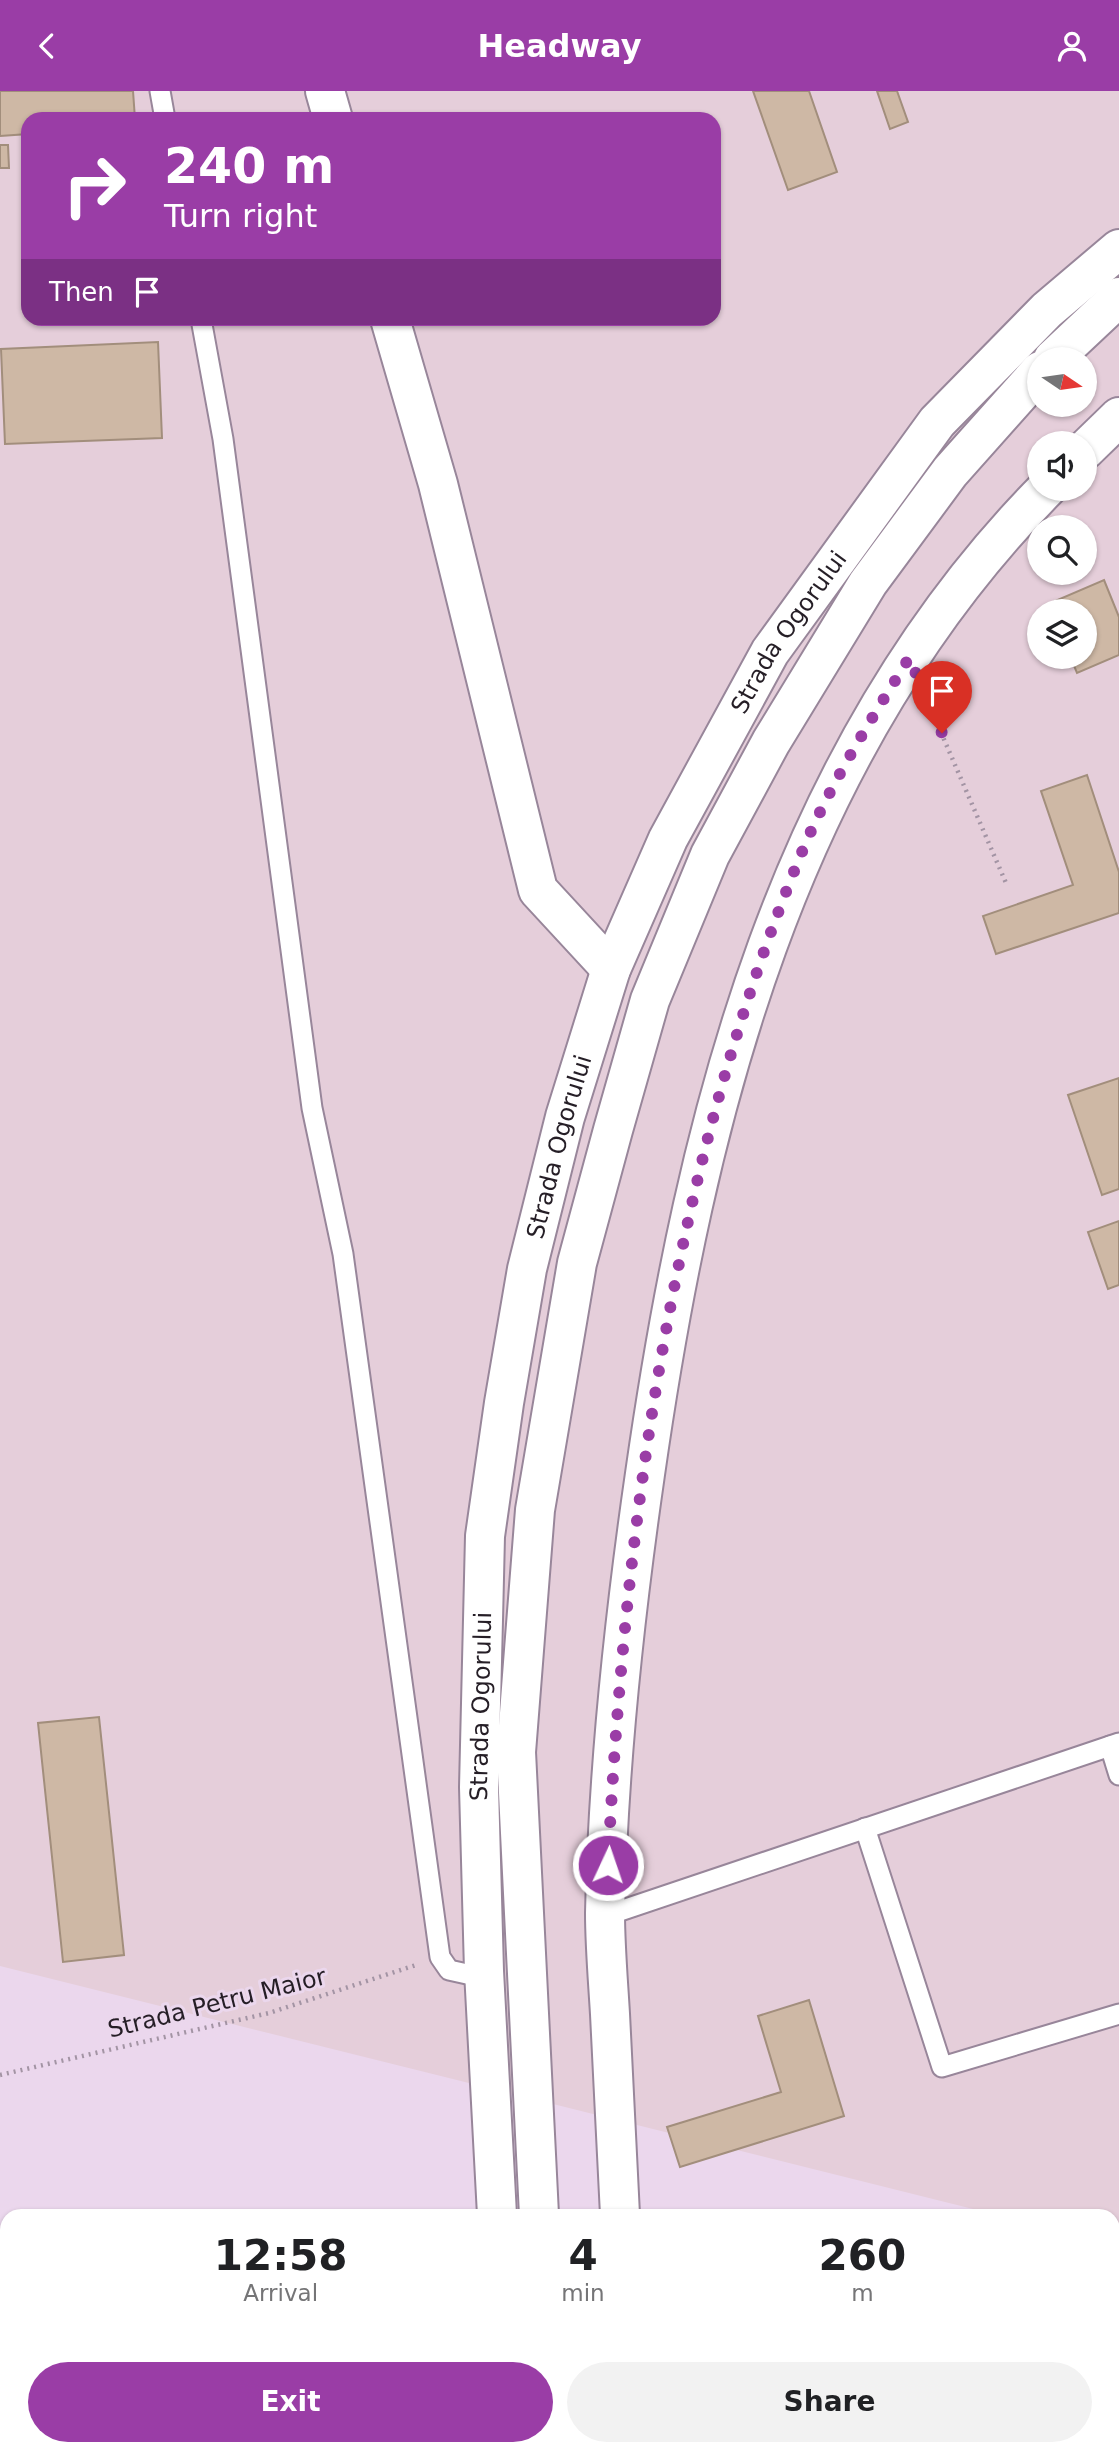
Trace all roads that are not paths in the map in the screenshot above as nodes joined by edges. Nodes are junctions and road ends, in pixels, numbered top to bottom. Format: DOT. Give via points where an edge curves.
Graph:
graph roads {
  1 [pos="160,91"];
  2 [pos="325,91"];
  3 [pos="164,112"];
  4 [pos="331,112"];
  5 [pos="1119,249"];
  6 [pos="1119,297"];
  7 [pos="202,326"];
  8 [pos="392,326"];
  9 [pos="1066,347"];
  10 [pos="1027,386"];
  11 [pos="1119,417"];
  12 [pos="1097,438"];
  13 [pos="1035,501"];
  14 [pos="611,969"];
  15 [pos="1114,1744"];
  16 [pos="1119,1775"];
  17 [pos="865,1828"];
  18 [pos="605,1916"];
  19 [pos="484,1971"];
  20 [pos="1119,2014"];
  21 [pos="497,2209"];
  22 [pos="539,2209"];
  23 [pos="620,2209"];
  1 -- 3 [label="lane"];
  2 -- 4 [label="main road"];
  5 -- 14 [label="main road, Strada Ogorului" via="1047,310 937,422 784,631 668,839"];
  6 -- 9 [label="main road"];
  7 -- 19 [label="lane" via="223,439 312,1108 343,1254 440,1957 449,1970"];
  8 -- 14 [label="main road" via="438,484 538,890"];
  10 -- 22 [label="main road, Strada Ogorului" via="950,472 868,583 771,742 710,855 660,976 612,1130 577,1263 535,1510 516,1752"];
  11 -- 12 [label="main road"];
  13 -- 18 [label="main road" via="977,567 909,658 869,723 803,849 747,996 703,1161 663,1346 632,1562 614,1739"];
  14 -- 19 [label="main road, Strada Ogorului" via="565,1117 527,1269 485,1536 479,1787"];
  15 -- 16 [label="lane"];
  15 -- 17 [label="lane"];
  17 -- 18 [label="lane"];
  17 -- 20 [label="lane" via="942,2067"];
  18 -- 23 [label="main road"];
  19 -- 21 [label="main road, Strada Ogorului"];
}
